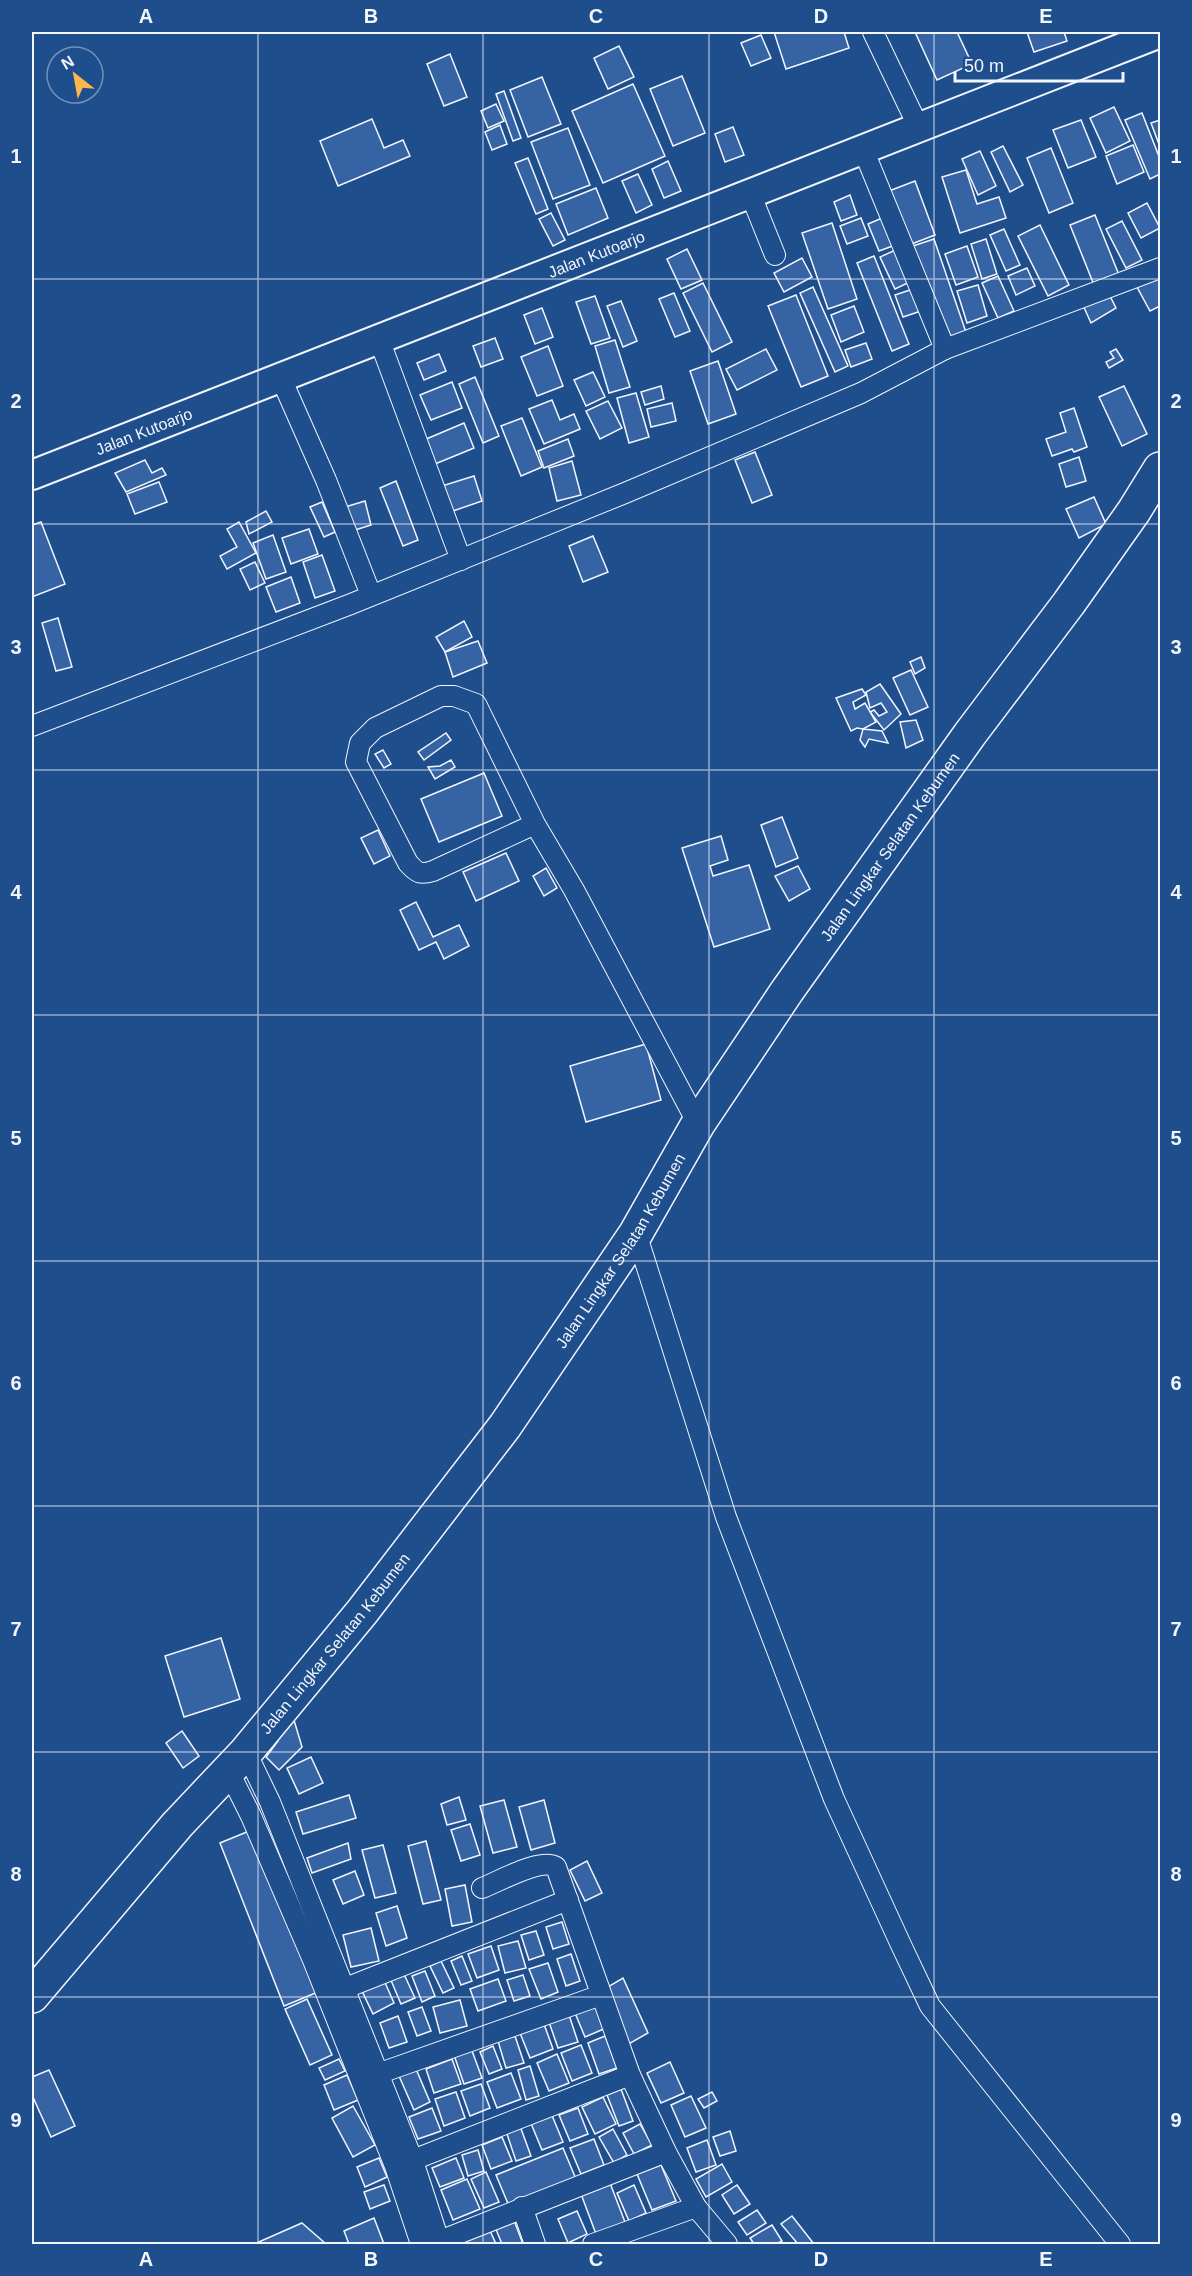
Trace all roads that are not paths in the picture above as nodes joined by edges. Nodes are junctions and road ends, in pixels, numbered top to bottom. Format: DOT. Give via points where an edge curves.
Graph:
graph roads {
  1 [pos="873,32"];
  2 [pos="1161,33"];
  3 [pos="919,128"];
  4 [pos="863,149"];
  5 [pos="750,193"];
  6 [pos="775,255"];
  7 [pos="1161,268"];
  8 [pos="379,339"];
  9 [pos="945,349"];
  10 [pos="280,376"];
  11 [pos="1161,469"];
  12 [pos="32,476"];
  13 [pos="461,560"];
  14 [pos="371,595"];
  15 [pos="32,726"];
  16 [pos="536,824"];
  17 [pos="698,1124"];
  18 [pos="636,1233"];
  19 [pos="237,1761"];
  20 [pos="482,1888"];
  21 [pos="568,1900"];
  22 [pos="311,1904"];
  23 [pos="292,1912"];
  24 [pos="345,1988"];
  25 [pos="601,1995"];
  26 [pos="32,1996"];
  27 [pos="327,1996"];
  28 [pos="630,2075"];
  29 [pos="370,2077"];
  30 [pos="666,2152"];
  31 [pos="404,2163"];
  32 [pos="522,2207"];
  33 [pos="696,2207"];
  34 [pos="438,2243"];
  35 [pos="421,2244"];
  36 [pos="535,2244"];
  37 [pos="593,2244"];
  38 [pos="727,2244"];
  39 [pos="1120,2244"];
  1 -- 3 [label="street"];
  2 -- 3 [label="main road, Jalan Kutoarjo"];
  3 -- 4 [label="main road, Jalan Kutoarjo"];
  4 -- 5 [label="main road, Jalan Kutoarjo"];
  4 -- 9 [label="street"];
  5 -- 6 [label="street"];
  5 -- 8 [label="main road, Jalan Kutoarjo"];
  7 -- 9 [label="street"];
  8 -- 10 [label="main road, Jalan Kutoarjo"];
  8 -- 13 [label="street"];
  9 -- 13 [label="street" via="861,393"];
  10 -- 12 [label="main road, Jalan Kutoarjo"];
  10 -- 14 [label="street"];
  11 -- 17 [label="highway, Jalan Lingkar Selatan Kebumen" via="1069,603 970,734 787,991"];
  13 -- 14 [label="street"];
  14 -- 15 [label="street"];
  16 -- 16 [label="street" via="476,704 441,696 375,728 360,743 356,762 408,864 416,872 433,871"];
  16 -- 17 [label="street"];
  17 -- 18 [label="highway, Jalan Lingkar Selatan Kebumen"];
  18 -- 19 [label="highway, Jalan Lingkar Selatan Kebumen" via="470,1473 362,1612"];
  18 -- 39 [label="street" via="726,1517 834,1799 930,2006"];
  19 -- 22 [label="street" via="270,1802"];
  19 -- 23 [label="street" via="251,1816"];
  19 -- 26 [label="highway, Jalan Lingkar Selatan Kebumen" via="177,1825"];
  20 -- 21 [label="street" via="540,1863 551,1864"];
  21 -- 24 [label="street"];
  21 -- 25 [label="street"];
  22 -- 23 [label="street"];
  22 -- 24 [label="street"];
  23 -- 27 [label="street"];
  24 -- 27 [label="street"];
  24 -- 29 [label="street"];
  25 -- 28 [label="street"];
  25 -- 29 [label="street"];
  27 -- 29 [label="street"];
  28 -- 30 [label="street"];
  28 -- 31 [label="street"];
  29 -- 31 [label="street"];
  30 -- 32 [label="street"];
  30 -- 33 [label="street"];
  31 -- 34 [label="street"];
  31 -- 35 [label="street"];
  32 -- 34 [label="street"];
  32 -- 36 [label="street"];
  33 -- 37 [label="street"];
  33 -- 38 [label="street"];
}
